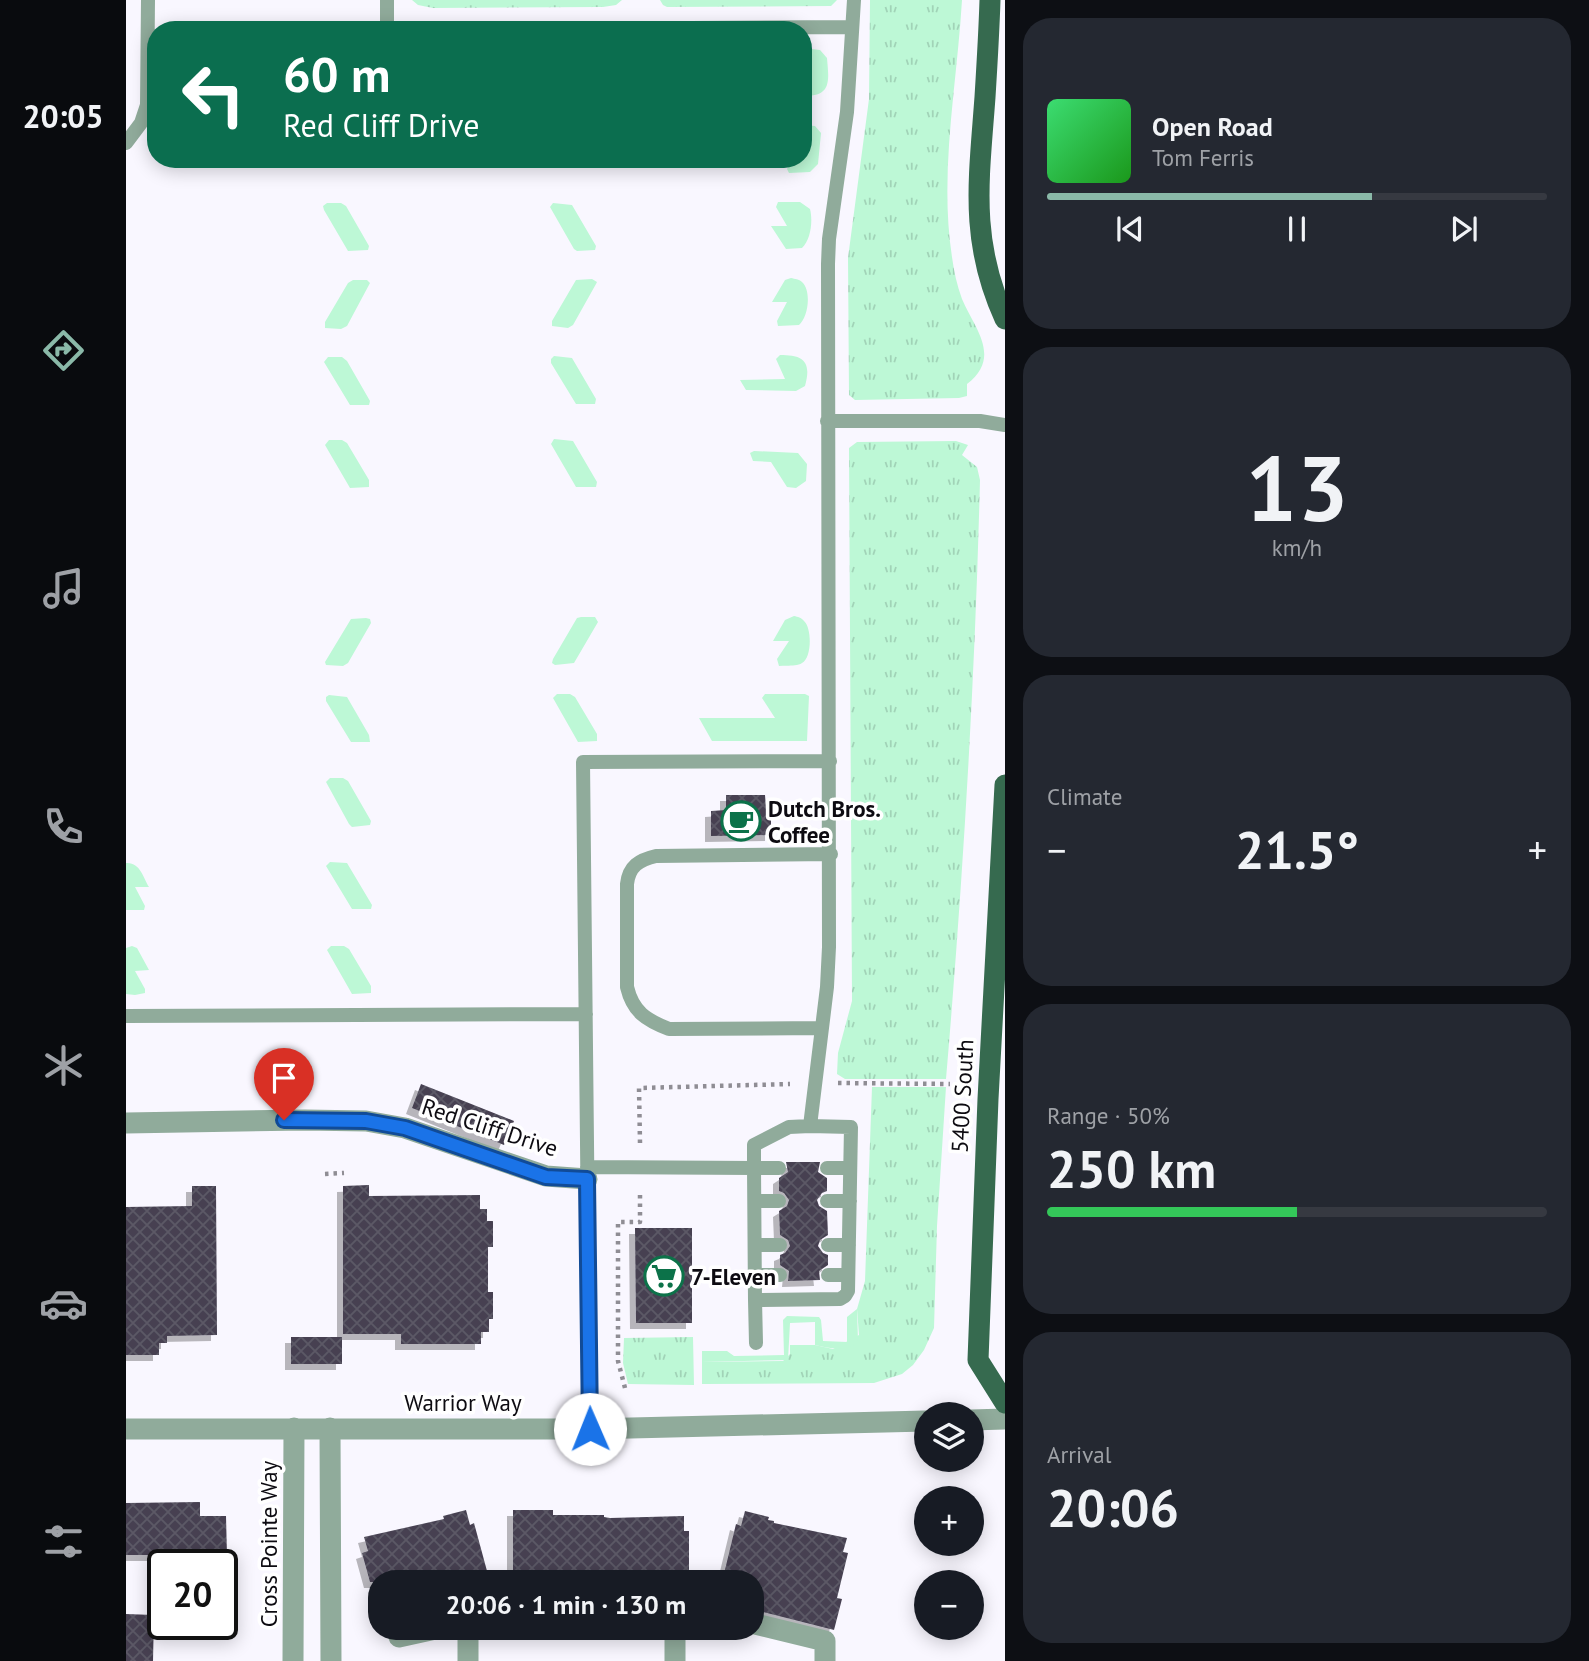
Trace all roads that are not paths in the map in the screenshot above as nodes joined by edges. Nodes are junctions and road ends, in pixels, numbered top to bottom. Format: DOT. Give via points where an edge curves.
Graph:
graph roads {
  1 [pos="148,0"];
  2 [pos="387,0"];
  3 [pos="853,0"];
  4 [pos="990,0"];
  5 [pos="151,21"];
  6 [pos="386,21"];
  7 [pos="812,27"];
  8 [pos="851,27"];
  9 [pos="147,101"];
  10 [pos="126,143"];
  11 [pos="1004,319"];
  12 [pos="827,422"];
  13 [pos="1004,425"];
  14 [pos="830,761"];
  15 [pos="1004,785"];
  16 [pos="831,854"];
  17 [pos="586,1014"];
  18 [pos="126,1016"];
  19 [pos="822,1028"];
  20 [pos="126,1123"];
  21 [pos="810,1126"];
  22 [pos="754,1168"];
  23 [pos="779,1168"];
  24 [pos="827,1168"];
  25 [pos="850,1168"];
  26 [pos="587,1173"];
  27 [pos="755,1201"];
  28 [pos="779,1201"];
  29 [pos="827,1201"];
  30 [pos="850,1201"];
  31 [pos="755,1245"];
  32 [pos="780,1245"];
  33 [pos="828,1245"];
  34 [pos="849,1245"];
  35 [pos="755,1275"];
  36 [pos="780,1275"];
  37 [pos="828,1275"];
  38 [pos="848,1275"];
  39 [pos="755,1300"];
  40 [pos="756,1343"];
  41 [pos="1004,1403"];
  42 [pos="1004,1419"];
  43 [pos="984,1420"];
  44 [pos="914,1421"];
  45 [pos="295,1428"];
  46 [pos="330,1428"];
  47 [pos="126,1429"];
  48 [pos="590,1429"];
  49 [pos="764,1628"];
  50 [pos="468,1640"];
  51 [pos="675,1640"];
  52 [pos="825,1651"];
  53 [pos="293,1661"];
  54 [pos="331,1661"];
  55 [pos="468,1661"];
  56 [pos="675,1661"];
  1 -- 5 [label="lane"];
  2 -- 6 [label="lane"];
  3 -- 8 [label="lane"];
  4 -- 11 [label="main road" via="979,226 985,266"];
  7 -- 8 [label="lane"];
  8 -- 12 [label="lane" via="847,111 829,239"];
  9 -- 10 [label="lane" via="145,114"];
  12 -- 13 [label="lane"];
  12 -- 14 [label="lane"];
  14 -- 16 [label="lane"];
  14 -- 17 [label="lane" via="583,762"];
  15 -- 41 [label="main road, 5400 South" via="978,1360"];
  16 -- 19 [label="lane"];
  16 -- 19 [label="lane" via="656,856 635,865 626,884 626,987 630,1002 651,1022 669,1028"];
  17 -- 18 [label="lane"];
  17 -- 26 [label="lane"];
  19 -- 21 [label="lane"];
  20 -- 26 [label="street, Red Cliff Drive" via="366,1121 426,1134 546,1177"];
  21 -- 22 [label="lane" via="789,1127 754,1145"];
  21 -- 25 [label="lane" via="851,1127"];
  22 -- 23 [label="lane"];
  22 -- 26 [label="lane"];
  22 -- 27 [label="lane"];
  24 -- 25 [label="lane"];
  25 -- 30 [label="lane"];
  26 -- 48 [label="lane"];
  27 -- 28 [label="lane"];
  27 -- 31 [label="lane"];
  29 -- 30 [label="lane"];
  30 -- 34 [label="lane"];
  31 -- 32 [label="lane"];
  31 -- 35 [label="lane"];
  33 -- 34 [label="lane"];
  34 -- 38 [label="lane"];
  35 -- 36 [label="lane"];
  35 -- 39 [label="lane"];
  37 -- 38 [label="lane"];
  38 -- 39 [label="lane" via="848,1291 840,1299"];
  39 -- 40 [label="lane"];
  42 -- 43 [label="street"];
  44 -- 48 [label="street, Warrior Way"];
  45 -- 46 [label="street, Warrior Way"];
  45 -- 47 [label="street, Warrior Way"];
  45 -- 53 [label="street, Cross Pointe Way"];
  46 -- 48 [label="street, Warrior Way"];
  46 -- 54 [label="street"];
  49 -- 52 [label="street"];
  50 -- 55 [label="street"];
  51 -- 56 [label="street"];
}
